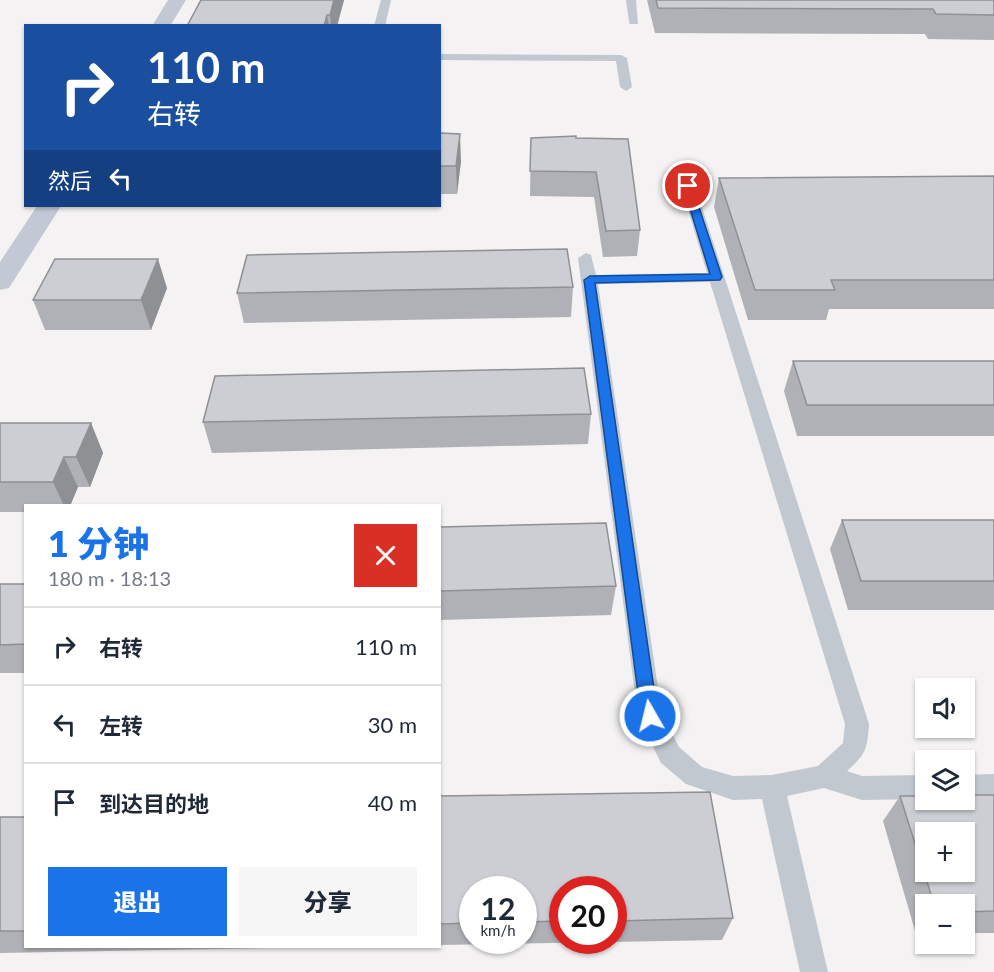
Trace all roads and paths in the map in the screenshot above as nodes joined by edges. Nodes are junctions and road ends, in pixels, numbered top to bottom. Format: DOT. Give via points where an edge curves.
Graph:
graph roads {
  1 [pos="177,0"];
  2 [pos="386,0"];
  3 [pos="631,0"];
  4 [pos="634,21"];
  5 [pos="162,24"];
  6 [pos="380,24"];
  7 [pos="441,57"];
  8 [pos="626,87"];
  9 [pos="688,186"];
  10 [pos="48,207"];
  11 [pos="586,258"];
  12 [pos="716,277"];
  13 [pos="590,280"];
  14 [pos="0,282"];
  15 [pos="824,776"];
  16 [pos="994,786"];
  17 [pos="772,787"];
  18 [pos="915,787"];
  19 [pos="975,787"];
  20 [pos="814,972"];
  1 -- 5 [label="street"];
  2 -- 6 [label="lane"];
  3 -- 4 [label="lane"];
  7 -- 8 [label="lane" via="621,58"];
  9 -- 12 [label="lane"];
  10 -- 14 [label="street"];
  11 -- 13 [label="lane"];
  12 -- 13 [label="lane"];
  12 -- 15 [label="lane" via="857,724 855,748"];
  13 -- 17 [label="lane" via="650,716 670,755 695,776 733,788"];
  15 -- 17 [label="lane"];
  15 -- 18 [label="lane" via="862,788"];
  16 -- 19 [label="lane"];
  17 -- 20 [label="lane"];
}
